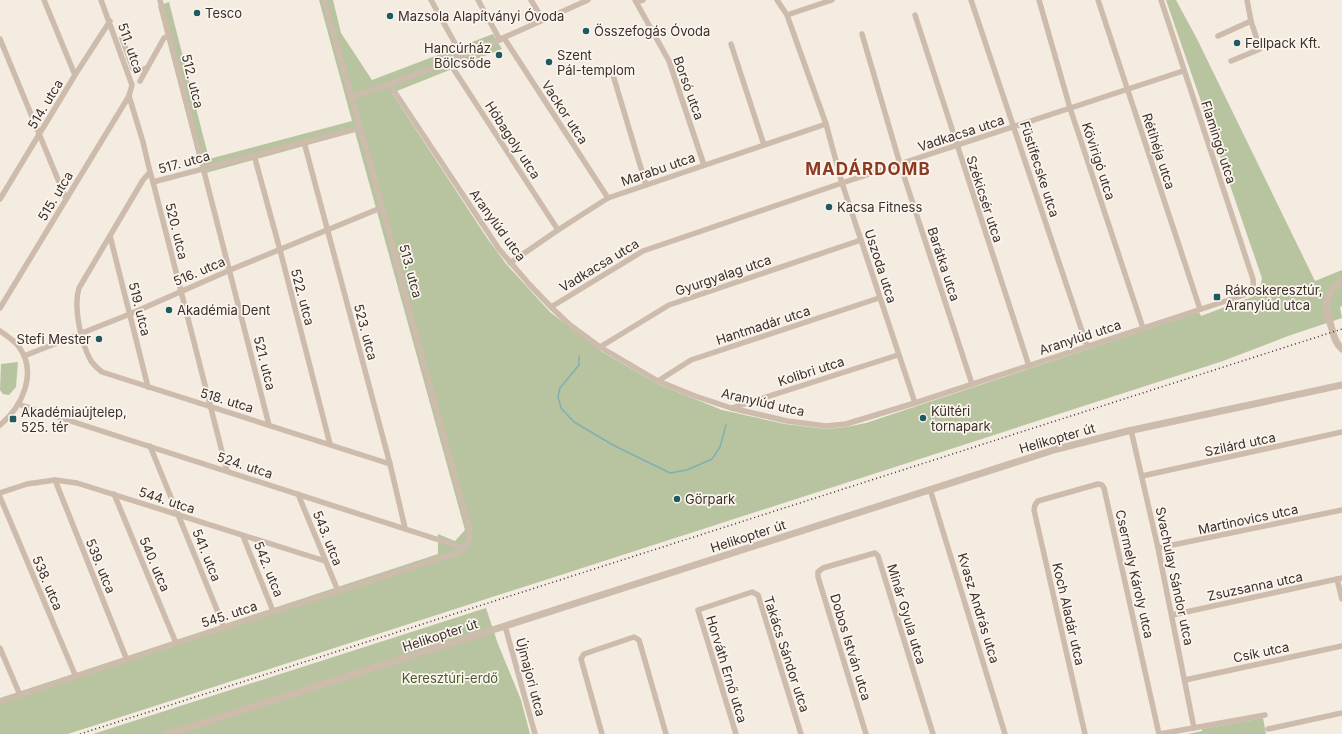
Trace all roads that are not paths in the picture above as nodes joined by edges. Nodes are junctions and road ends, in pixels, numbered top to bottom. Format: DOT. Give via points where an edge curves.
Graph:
graph roads {
  1 [pos="44,0"];
  2 [pos="101,0"];
  3 [pos="160,0"];
  4 [pos="324,0"];
  5 [pos="431,0"];
  6 [pos="478,0"];
  7 [pos="531,0"];
  8 [pos="588,0"];
  9 [pos="643,0"];
  10 [pos="777,0"];
  11 [pos="832,0"];
  12 [pos="971,0"];
  13 [pos="1039,0"];
  14 [pos="1098,0"];
  15 [pos="1161,0"];
  16 [pos="1248,0"];
  17 [pos="636,1"];
  18 [pos="787,15"];
  19 [pos="915,15"];
  20 [pos="543,20"];
  21 [pos="110,21"];
  22 [pos="1251,22"];
  23 [pos="862,34"];
  24 [pos="170,35"];
  25 [pos="1218,36"];
  26 [pos="0,38"];
  27 [pos="122,38"];
  28 [pos="502,39"];
  29 [pos="731,44"];
  30 [pos="462,56"];
  31 [pos="449,62"];
  32 [pos="1231,62"];
  33 [pos="147,68"];
  34 [pos="1184,71"];
  35 [pos="613,74"];
  36 [pos="75,75"];
  37 [pos="140,81"];
  38 [pos="390,85"];
  39 [pos="1127,89"];
  40 [pos="129,96"];
  41 [pos="351,98"];
  42 [pos="1070,108"];
  43 [pos="826,124"];
  44 [pos="1014,127"];
  45 [pos="359,128"];
  46 [pos="39,135"];
  47 [pos="304,142"];
  48 [pos="764,145"];
  49 [pos="956,146"];
  50 [pos="254,155"];
  51 [pos="900,164"];
  52 [pos="704,165"];
  53 [pos="203,168"];
  54 [pos="150,172"];
  55 [pos="153,182"];
  56 [pos="842,183"];
  57 [pos="646,185"];
  58 [pos="0,189"];
  59 [pos="1,197"];
  60 [pos="608,198"];
  61 [pos="66,199"];
  62 [pos="382,207"];
  63 [pos="328,230"];
  64 [pos="558,230"];
  65 [pos="110,236"];
  66 [pos="861,240"];
  67 [pos="280,250"];
  68 [pos="510,263"];
  69 [pos="230,270"];
  70 [pos="1342,282"];
  71 [pos="181,291"];
  72 [pos="1252,291"];
  73 [pos="879,298"];
  74 [pos="551,307"];
  75 [pos="0,308"];
  76 [pos="1200,309"];
  77 [pos="130,314"];
  78 [pos="1143,328"];
  79 [pos="0,331"];
  80 [pos="81,333"];
  81 [pos="1087,346"];
  82 [pos="600,347"];
  83 [pos="1342,349"];
  84 [pos="898,355"];
  85 [pos="24,356"];
  86 [pos="1029,366"];
  87 [pos="658,381"];
  88 [pos="972,384"];
  89 [pos="1342,385"];
  90 [pos="148,387"];
  91 [pos="18,404"];
  92 [pos="915,404"];
  93 [pos="211,407"];
  94 [pos="731,408"];
  95 [pos="0,425"];
  96 [pos="269,425"];
  97 [pos="1131,430"];
  98 [pos="1342,432"];
  99 [pos="330,444"];
  100 [pos="150,446"];
  101 [pos="390,464"];
  102 [pos="227,471"];
  103 [pos="1142,476"];
  104 [pos="54,480"];
  105 [pos="930,489"];
  106 [pos="0,493"];
  107 [pos="114,494"];
  108 [pos="298,494"];
  109 [pos="0,497"];
  110 [pos="1038,501"];
  111 [pos="1342,510"];
  112 [pos="179,515"];
  113 [pos="405,528"];
  114 [pos="243,536"];
  115 [pos="464,548"];
  116 [pos="1158,548"];
  117 [pos="326,562"];
  118 [pos="823,568"];
  119 [pos="1340,579"];
  120 [pos="338,591"];
  121 [pos="1342,599"];
  122 [pos="698,610"];
  123 [pos="273,611"];
  124 [pos="1172,615"];
  125 [pos="505,626"];
  126 [pos="224,627"];
  127 [pos="176,643"];
  128 [pos="1342,646"];
  129 [pos="0,648"];
  130 [pos="127,660"];
  131 [pos="76,677"];
  132 [pos="1185,680"];
  133 [pos="20,695"];
  134 [pos="0,702"];
  135 [pos="1342,713"];
  136 [pos="1264,715"];
  137 [pos="1194,728"];
  138 [pos="1268,729"];
  139 [pos="168,734"];
  140 [pos="535,734"];
  141 [pos="602,734"];
  142 [pos="666,734"];
  143 [pos="736,734"];
  144 [pos="801,734"];
  145 [pos="866,734"];
  146 [pos="933,734"];
  147 [pos="1006,734"];
  148 [pos="1085,734"];
  149 [pos="1160,734"];
  1 -- 36 [label="street"];
  2 -- 21 [label="street, 511. utca"];
  3 -- 24 [label="street, 512. utca"];
  4 -- 41 [label="street, 513. utca"];
  5 -- 30 [label="street"];
  6 -- 28 [label="street, Vackor utca"];
  7 -- 20 [label="street"];
  8 -- 20 [label="street"];
  9 -- 17 [label="street"];
  10 -- 18 [label="street, Uszoda utca"];
  11 -- 18 [label="street"];
  12 -- 44 [label="street, Füstifecske utca"];
  13 -- 42 [label="street, Kövirigó utca"];
  14 -- 39 [label="street, Rétihéja utca"];
  15 -- 34 [label="street, Flamingó utca"];
  16 -- 22 [label="street"];
  17 -- 52 [label="street, Borsó utca" via="669,61"];
  18 -- 43 [label="street, Uszoda utca"];
  19 -- 49 [label="street, Székicsér utca"];
  20 -- 28 [label="street"];
  21 -- 36 [label="street, 514. utca"];
  21 -- 40 [label="street, 511. utca" via="132,85"];
  22 -- 25 [label="street"];
  22 -- 32 [label="street" via="1260,50"];
  23 -- 51 [label="street, Barátka utca"];
  24 -- 33 [label="street" via="164,38"];
  24 -- 53 [label="street, 512. utca"];
  26 -- 46 [label="street"];
  27 -- 33 [label="street, 511. utca" via="133,69 138,71"];
  28 -- 30 [label="street"];
  28 -- 60 [label="street, Vackor utca"];
  29 -- 48 [label="street"];
  30 -- 31 [label="street"];
  31 -- 38 [label="street"];
  31 -- 64 [label="street, Hóbagoly utca"];
  33 -- 37 [label="street"];
  34 -- 39 [label="street, Vadkacsa utca"];
  34 -- 72 [label="street, Flamingó utca" via="1253,279"];
  35 -- 57 [label="street"];
  36 -- 46 [label="street, 514. utca"];
  38 -- 41 [label="street"];
  38 -- 68 [label="street, Aranylúd utca"];
  39 -- 42 [label="street, Vadkacsa utca"];
  39 -- 76 [label="street, Rétihéja utca"];
  40 -- 54 [label="street, 511. utca"];
  40 -- 61 [label="street, 515. utca"];
  41 -- 45 [label="street, 513. utca"];
  42 -- 44 [label="street, Vadkacsa utca"];
  42 -- 78 [label="street, Kövirigó utca"];
  43 -- 48 [label="street, Marabu utca"];
  43 -- 56 [label="street, Uszoda utca"];
  44 -- 49 [label="street, Vadkacsa utca"];
  44 -- 81 [label="street, Füstifecske utca"];
  45 -- 47 [label="street, 517. utca"];
  45 -- 62 [label="street, 513. utca"];
  46 -- 59 [label="street, 514. utca"];
  46 -- 61 [label="street"];
  47 -- 50 [label="street, 517. utca"];
  47 -- 63 [label="street, 523. utca"];
  48 -- 52 [label="street, Marabu utca"];
  49 -- 51 [label="street, Vadkacsa utca"];
  49 -- 86 [label="street, Székicsér utca"];
  50 -- 53 [label="street, 517. utca"];
  50 -- 67 [label="street, 522. utca"];
  51 -- 56 [label="street, Vadkacsa utca"];
  51 -- 88 [label="street, Barátka utca"];
  52 -- 57 [label="street, Marabu utca"];
  53 -- 55 [label="street, 517. utca"];
  53 -- 69 [label="street, 521. utca"];
  54 -- 55 [label="street, 517. utca"];
  54 -- 65 [label="street, 517. utca"];
  55 -- 71 [label="street, 520. utca"];
  56 -- 66 [label="street, Uszoda utca"];
  56 -- 74 [label="street, Vadkacsa utca" via="643,251"];
  57 -- 60 [label="street, Marabu utca"];
  58 -- 59 [label="street"];
  60 -- 64 [label="street, Marabu utca"];
  61 -- 75 [label="street, 515. utca"];
  62 -- 63 [label="street, 516. utca"];
  62 -- 115 [label="street, 513. utca" via="469,527 470,537"];
  63 -- 67 [label="street, 516. utca"];
  63 -- 101 [label="street, 523. utca"];
  64 -- 68 [label="street, Marabu utca"];
  65 -- 77 [label="street, 519. utca"];
  65 -- 80 [label="street, 517. utca" via="78,292 76,302"];
  66 -- 73 [label="street, Uszoda utca"];
  66 -- 82 [label="street, Gyurgyalag utca" via="669,305"];
  67 -- 69 [label="street, 516. utca"];
  67 -- 99 [label="street, 522. utca"];
  68 -- 74 [label="street, Aranylúd utca"];
  69 -- 71 [label="street, 516. utca"];
  69 -- 96 [label="street, 521. utca"];
  70 -- 83 [label="street" via="1331,290 1326,305 1336,342"];
  71 -- 77 [label="street, 516. utca"];
  71 -- 93 [label="street, 520. utca"];
  72 -- 76 [label="street, Aranylúd utca"];
  73 -- 84 [label="street, Uszoda utca"];
  73 -- 87 [label="street, Hantmadár utca" via="691,360"];
  74 -- 82 [label="street, Aranylúd utca"];
  76 -- 78 [label="street, Aranylúd utca"];
  77 -- 80 [label="street, 516. utca"];
  77 -- 90 [label="street, 519. utca"];
  78 -- 81 [label="street, Aranylúd utca"];
  79 -- 85 [label="street" via="19,347"];
  80 -- 85 [label="street, 516. utca"];
  80 -- 90 [label="street, 518. utca" via="92,363 102,372"];
  81 -- 86 [label="street, Aranylúd utca"];
  82 -- 87 [label="street, Aranylúd utca"];
  84 -- 92 [label="street, Uszoda utca"];
  84 -- 94 [label="street, Kolibri utca"];
  85 -- 91 [label="street" via="27,379"];
  86 -- 88 [label="street, Aranylúd utca"];
  87 -- 94 [label="street, Aranylúd utca"];
  88 -- 92 [label="street, Aranylúd utca"];
  89 -- 97 [label="street, Helikopter út"];
  90 -- 93 [label="street, 518. utca"];
  91 -- 95 [label="street"];
  91 -- 100 [label="street, 524. utca"];
  92 -- 94 [label="street, Aranylúd utca" via="846,424 826,426 787,421"];
  93 -- 96 [label="street, 518. utca"];
  93 -- 102 [label="street, 520. utca"];
  96 -- 99 [label="street, 518. utca"];
  97 -- 103 [label="street, Svachulay Sándor utca"];
  97 -- 105 [label="street, Helikopter út" via="1057,449"];
  98 -- 103 [label="street, Szilárd utca"];
  99 -- 101 [label="street, 518. utca"];
  100 -- 102 [label="street, 524. utca"];
  100 -- 112 [label="street, 541. utca"];
  101 -- 113 [label="street, 523. utca"];
  102 -- 108 [label="street, 524. utca"];
  103 -- 116 [label="street, Svachulay Sándor utca"];
  104 -- 106 [label="street, 544. utca" via="27,484"];
  104 -- 107 [label="street, 544. utca" via="77,483"];
  104 -- 130 [label="street, 539. utca"];
  105 -- 125 [label="street, Helikopter út"];
  105 -- 147 [label="street, Kvasz András utca"];
  107 -- 112 [label="street, 544. utca"];
  107 -- 127 [label="street, 540. utca"];
  108 -- 113 [label="street, 524. utca"];
  108 -- 117 [label="street, 543. utca"];
  109 -- 131 [label="street, 538. utca"];
  110 -- 148 [label="street, Koch Aladár utca" via="1034,510"];
  110 -- 149 [label="street, Csermely Károly utca" via="1098,484 1104,488"];
  111 -- 116 [label="street, Martinovics utca"];
  112 -- 114 [label="street, 544. utca"];
  112 -- 126 [label="street, 541. utca"];
  113 -- 115 [label="street, 524. utca"];
  114 -- 117 [label="street, 544. utca"];
  114 -- 123 [label="street, 542. utca"];
  115 -- 120 [label="street, 545. utca" via="456,553"];
  116 -- 124 [label="street, Svachulay Sándor utca"];
  117 -- 120 [label="street, 543. utca"];
  118 -- 145 [label="street, Dobos István utca" via="818,572 818,576"];
  118 -- 146 [label="street, Minár Gyula utca" via="870,554 875,553 878,556"];
  119 -- 121 [label="street"];
  119 -- 124 [label="street, Zsuzsanna utca"];
  120 -- 123 [label="street, 545. utca"];
  122 -- 143 [label="street, Horváth Ernő utca"];
  122 -- 144 [label="street, Takács Sándor utca" via="752,592 758,595"];
  123 -- 126 [label="street, 545. utca"];
  124 -- 132 [label="street, Svachulay Sándor utca"];
  125 -- 139 [label="street, Helikopter út"];
  125 -- 140 [label="street, Újmajori utca"];
  126 -- 127 [label="street, 545. utca"];
  127 -- 130 [label="street, 545. utca"];
  128 -- 132 [label="street, Csík utca"];
  129 -- 133 [label="street"];
  130 -- 131 [label="street, 545. utca"];
  131 -- 133 [label="street, 545. utca"];
  132 -- 137 [label="street, Svachulay Sándor utca"];
  133 -- 134 [label="street, 545. utca"];
  135 -- 138 [label="street"];
  136 -- 137 [label="street"];
  137 -- 149 [label="street"];
  141 -- 142 [label="street" via="581,659 584,654 634,637 640,640"];
}
